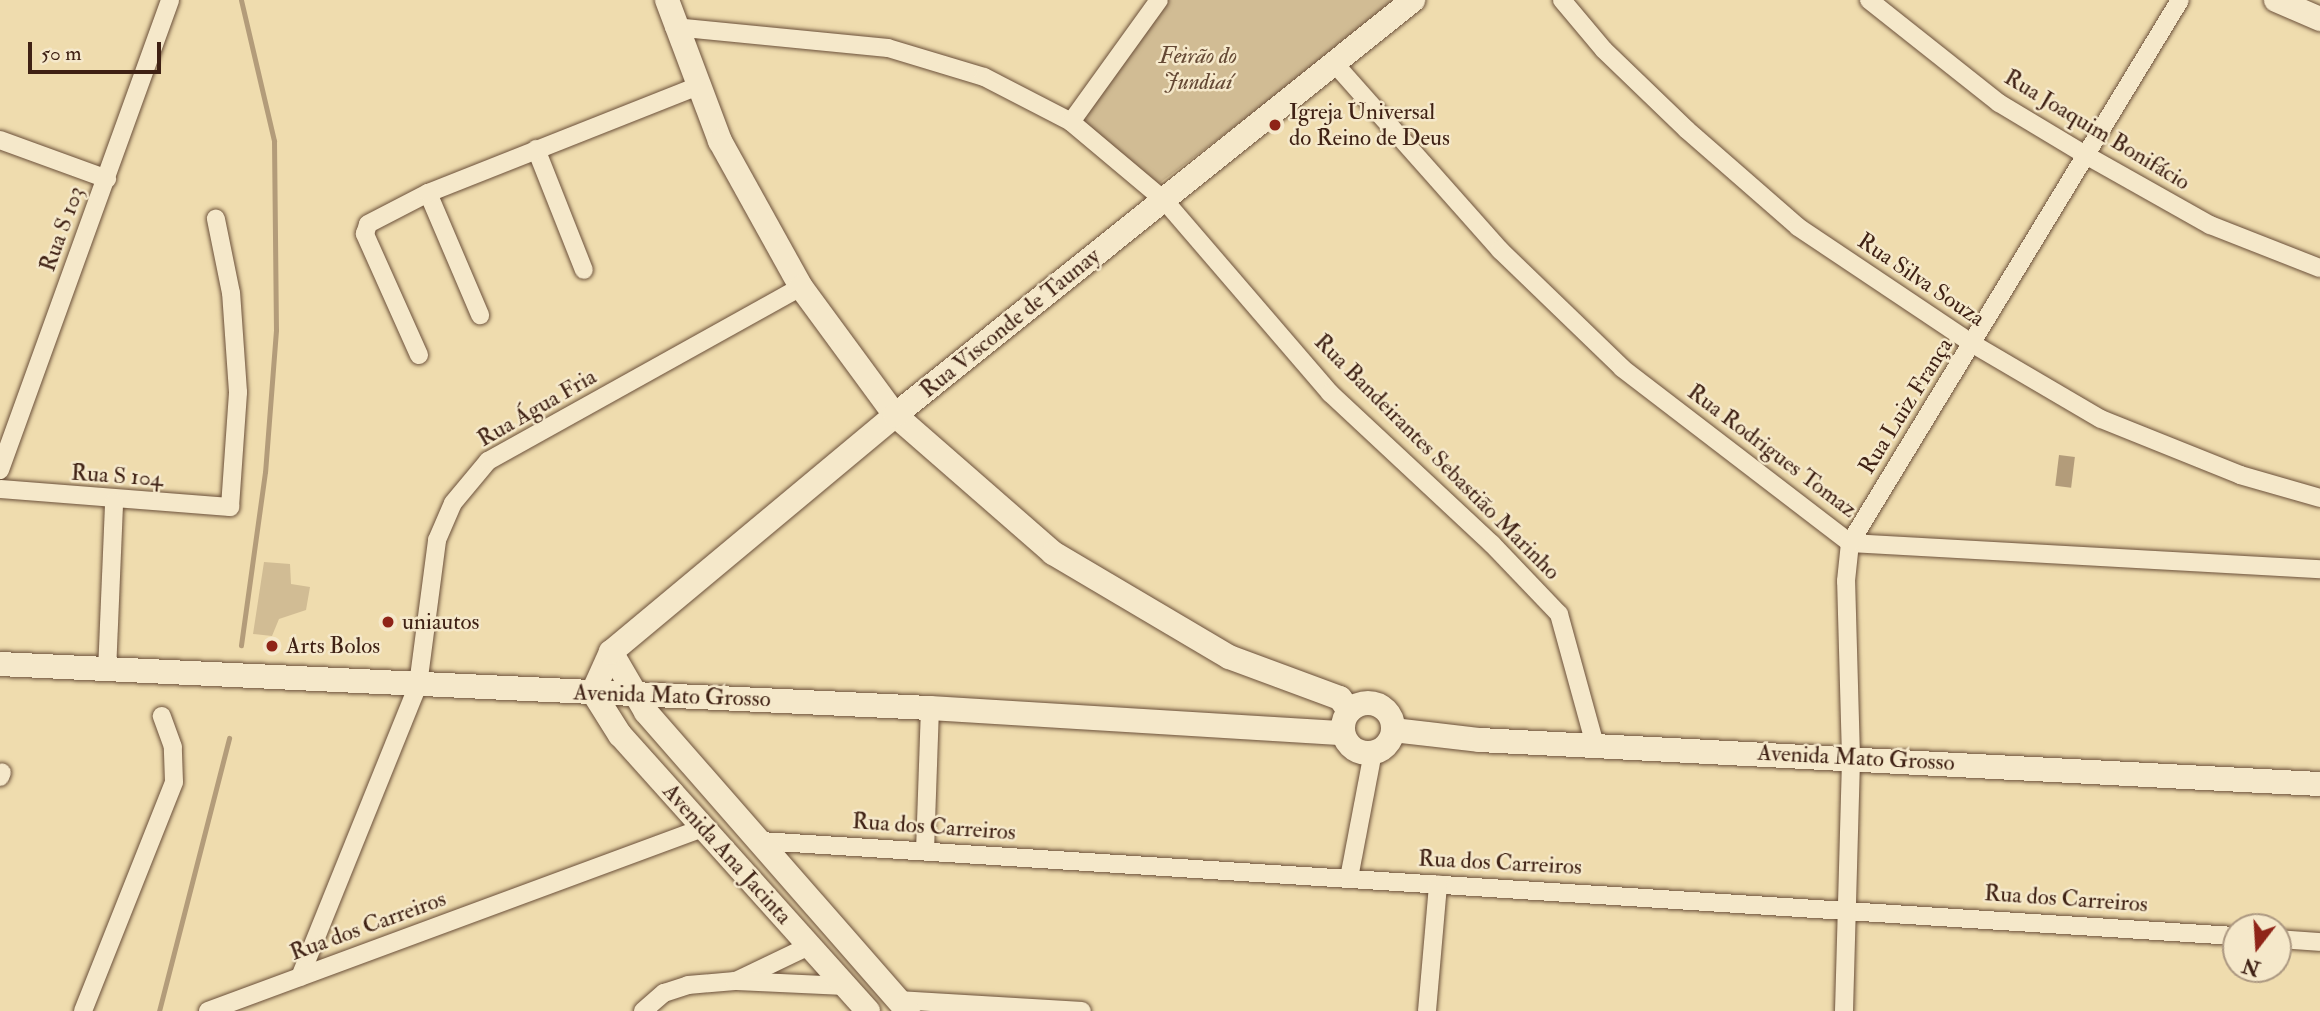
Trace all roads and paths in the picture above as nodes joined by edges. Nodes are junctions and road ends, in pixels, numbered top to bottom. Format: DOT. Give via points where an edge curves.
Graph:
graph roads {
  1 [pos="667,0"];
  2 [pos="1159,0"];
  3 [pos="1413,0"];
  4 [pos="1562,0"];
  5 [pos="1869,0"];
  6 [pos="2180,0"];
  7 [pos="2276,0"];
  8 [pos="170,2"];
  9 [pos="2320,19"];
  10 [pos="674,27"];
  11 [pos="1335,64"];
  12 [pos="696,86"];
  13 [pos="1071,122"];
  14 [pos="0,140"];
  15 [pos="536,149"];
  16 [pos="2084,155"];
  17 [pos="107,179"];
  18 [pos="428,193"];
  19 [pos="1164,200"];
  20 [pos="216,219"];
  21 [pos="2320,268"];
  22 [pos="584,270"];
  23 [pos="801,288"];
  24 [pos="480,315"];
  25 [pos="1973,344"];
  26 [pos="419,355"];
  27 [pos="895,415"];
  28 [pos="0,470"];
  29 [pos="0,489"];
  30 [pos="2320,498"];
  31 [pos="114,502"];
  32 [pos="1850,542"];
  33 [pos="2320,569"];
  34 [pos="611,652"];
  35 [pos="0,664"];
  36 [pos="107,672"];
  37 [pos="418,685"];
  38 [pos="593,692"];
  39 [pos="636,693"];
  40 [pos="930,708"];
  41 [pos="162,716"];
  42 [pos="1346,722"];
  43 [pos="1393,730"];
  44 [pos="1595,745"];
  45 [pos="1373,752"];
  46 [pos="1851,757"];
  47 [pos="704,776"];
  48 [pos="2320,784"];
  49 [pos="677,799"];
  50 [pos="703,828"];
  51 [pos="761,841"];
  52 [pos="925,851"];
  53 [pos="1349,878"];
  54 [pos="1438,884"];
  55 [pos="1845,908"];
  56 [pos="2222,935"];
  57 [pos="2292,940"];
  58 [pos="2320,942"];
  59 [pos="810,945"];
  60 [pos="300,977"];
  61 [pos="735,981"];
  62 [pos="847,986"];
  63 [pos="903,1005"];
  64 [pos="83,1011"];
  65 [pos="208,1011"];
  66 [pos="643,1011"];
  67 [pos="868,1011"];
  68 [pos="1082,1011"];
  69 [pos="1427,1011"];
  70 [pos="1844,1011"];
  1 -- 10 [label="main road"];
  2 -- 13 [label="street"];
  3 -- 11 [label="main road, Rua Visconde de Taunay"];
  4 -- 25 [label="street, Rua Silva Souza" via="1604,50 1687,130 1798,227"];
  5 -- 16 [label="street, Rua Joaquim Bonifácio" via="1999,103"];
  6 -- 16 [label="street, Rua Luiz França"];
  7 -- 9 [label="main road"];
  8 -- 17 [label="street, Rua S 103"];
  10 -- 12 [label="main road"];
  10 -- 13 [label="street, Rua Bandeirantes Sebastião Marinho" via="888,48 984,77"];
  11 -- 19 [label="main road, Rua Visconde de Taunay"];
  11 -- 32 [label="street, Rua Rodrigues Tomaz" via="1500,250 1622,368"];
  12 -- 15 [label="street"];
  12 -- 23 [label="main road" via="720,141"];
  13 -- 19 [label="street, Rua Bandeirantes Sebastião Marinho"];
  14 -- 17 [label="street"];
  15 -- 18 [label="street"];
  15 -- 22 [label="street"];
  16 -- 21 [label="street, Rua Joaquim Bonifácio" via="2210,225"];
  16 -- 25 [label="street, Rua Luiz França"];
  17 -- 28 [label="street, Rua S 103"];
  18 -- 24 [label="street"];
  18 -- 26 [label="street" via="368,224 365,234"];
  19 -- 27 [label="main road, Rua Visconde de Taunay"];
  19 -- 44 [label="street, Rua Bandeirantes Sebastião Marinho" via="1330,393 1492,544 1559,614"];
  20 -- 31 [label="street, Rua S 104" via="231,293 239,392 230,508"];
  23 -- 27 [label="main road"];
  23 -- 37 [label="street, Rua Água Fria" via="488,461 453,503 437,540"];
  25 -- 30 [label="street, Rua Silva Souza" via="2101,419 2240,475"];
  25 -- 32 [label="street, Rua Luiz França"];
  27 -- 34 [label="main road, Rua Visconde de Taunay"];
  27 -- 42 [label="main road" via="1053,553 1229,657 1340,698"];
  29 -- 31 [label="street, Rua S 104"];
  31 -- 36 [label="street"];
  32 -- 33 [label="street, Rua Rodrigues Tomaz"];
  32 -- 46 [label="street, Rua Luiz França" via="1846,581"];
  34 -- 38 [label="main road, Rua Visconde de Taunay"];
  34 -- 39 [label="main road"];
  35 -- 36 [label="main road, Avenida Mato Grosso"];
  36 -- 37 [label="main road, Avenida Mato Grosso"];
  37 -- 38 [label="main road, Avenida Mato Grosso"];
  37 -- 60 [label="street, Rua Água Fria"];
  38 -- 39 [label="main road, Avenida Mato Grosso"];
  38 -- 49 [label="main road, Avenida Ana Jacinta" via="620,735"];
  39 -- 40 [label="main road, Avenida Mato Grosso"];
  39 -- 47 [label="main road, Avenida Ana Jacinta" via="646,712"];
  40 -- 42 [label="main road, Avenida Mato Grosso"];
  40 -- 52 [label="street"];
  41 -- 64 [label="street" via="173,747 174,782"];
  42 -- 43 [label="main road" via="1362,703 1378,705 1389,715"];
  42 -- 45 [label="main road" via="1358,750"];
  43 -- 44 [label="main road, Avenida Mato Grosso"];
  43 -- 45 [label="main road" via="1387,744"];
  44 -- 46 [label="main road, Avenida Mato Grosso"];
  45 -- 53 [label="street"];
  46 -- 48 [label="main road, Avenida Mato Grosso"];
  46 -- 55 [label="street, Rua Luiz França"];
  47 -- 49 [label="main road"];
  47 -- 51 [label="main road, Avenida Ana Jacinta"];
  49 -- 50 [label="main road, Avenida Ana Jacinta"];
  50 -- 59 [label="main road, Avenida Ana Jacinta"];
  50 -- 60 [label="street, Rua dos Carreiros"];
  51 -- 52 [label="street, Rua dos Carreiros"];
  51 -- 63 [label="main road, Avenida Ana Jacinta"];
  52 -- 53 [label="street, Rua dos Carreiros"];
  53 -- 54 [label="street, Rua dos Carreiros"];
  54 -- 55 [label="street, Rua dos Carreiros"];
  54 -- 69 [label="street"];
  55 -- 56 [label="street, Rua dos Carreiros"];
  55 -- 70 [label="street, Rua Luiz França"];
  57 -- 58 [label="street"];
  59 -- 61 [label="street"];
  59 -- 62 [label="main road, Avenida Ana Jacinta"];
  60 -- 65 [label="street, Rua dos Carreiros"];
  61 -- 62 [label="street"];
  61 -- 66 [label="street" via="688,985 664,993"];
  62 -- 67 [label="main road, Avenida Ana Jacinta"];
  63 -- 68 [label="street"];
}
